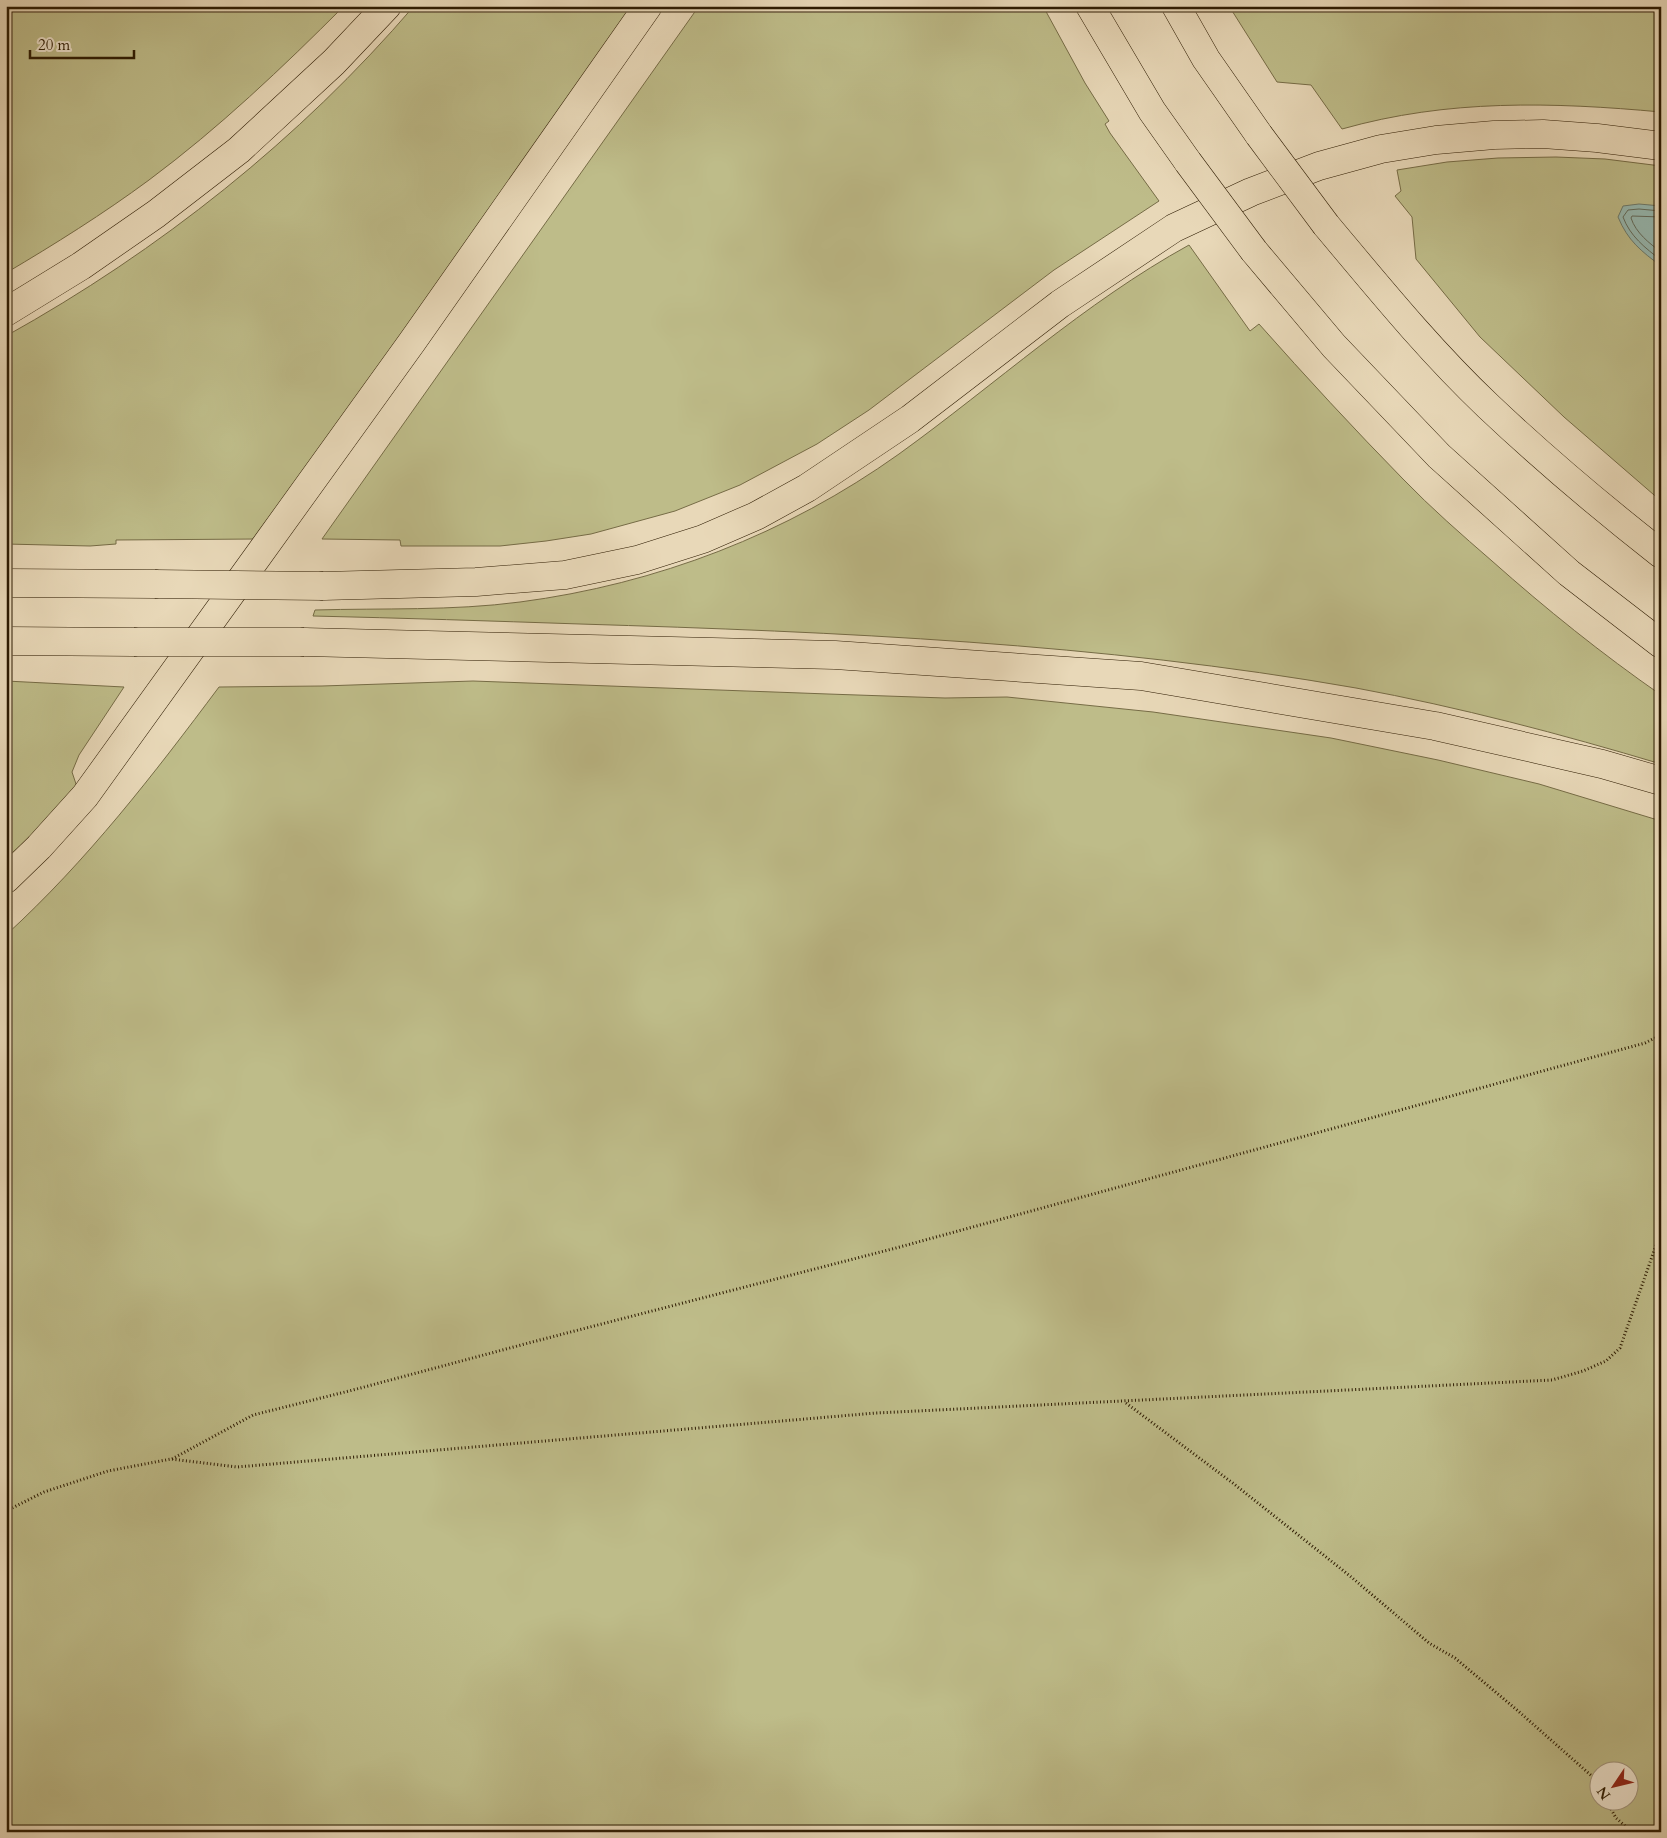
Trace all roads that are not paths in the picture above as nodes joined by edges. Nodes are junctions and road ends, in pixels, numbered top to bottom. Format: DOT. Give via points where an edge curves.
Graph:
graph roads {
  1 [pos="387,6"];
  2 [pos="648,6"];
  3 [pos="1090,6"];
  4 [pos="1176,6"];
  5 [pos="1661,146"];
  6 [pos="6,312"];
  7 [pos="1661,554"];
  8 [pos="6,583"];
  9 [pos="6,641"];
  10 [pos="1661,644"];
  11 [pos="1661,781"];
  12 [pos="6,878"];
  1 -- 6 [label="highway" via="334,62 239,150 156,214 81,266"];
  2 -- 12 [label="highway" via="412,342 85,796 40,847"];
  3 -- 10 [label="highway, bridge" via="1152,111 1188,162 1254,251 1334,346 1439,456 1569,573"];
  4 -- 7 [label="highway, bridge" via="1206,59 1259,135 1326,225 1399,312 1487,405 1600,507"];
  5 -- 8 [label="highway, bridge" via="1543,134 1426,141 1319,166 1251,192 1174,228 1060,304 910,419 807,488 756,516 702,539 637,560 565,576 476,582 323,586"];
  9 -- 11 [label="highway, bridge" via="304,642 835,655 1141,676 1435,726 1602,764"];
}
